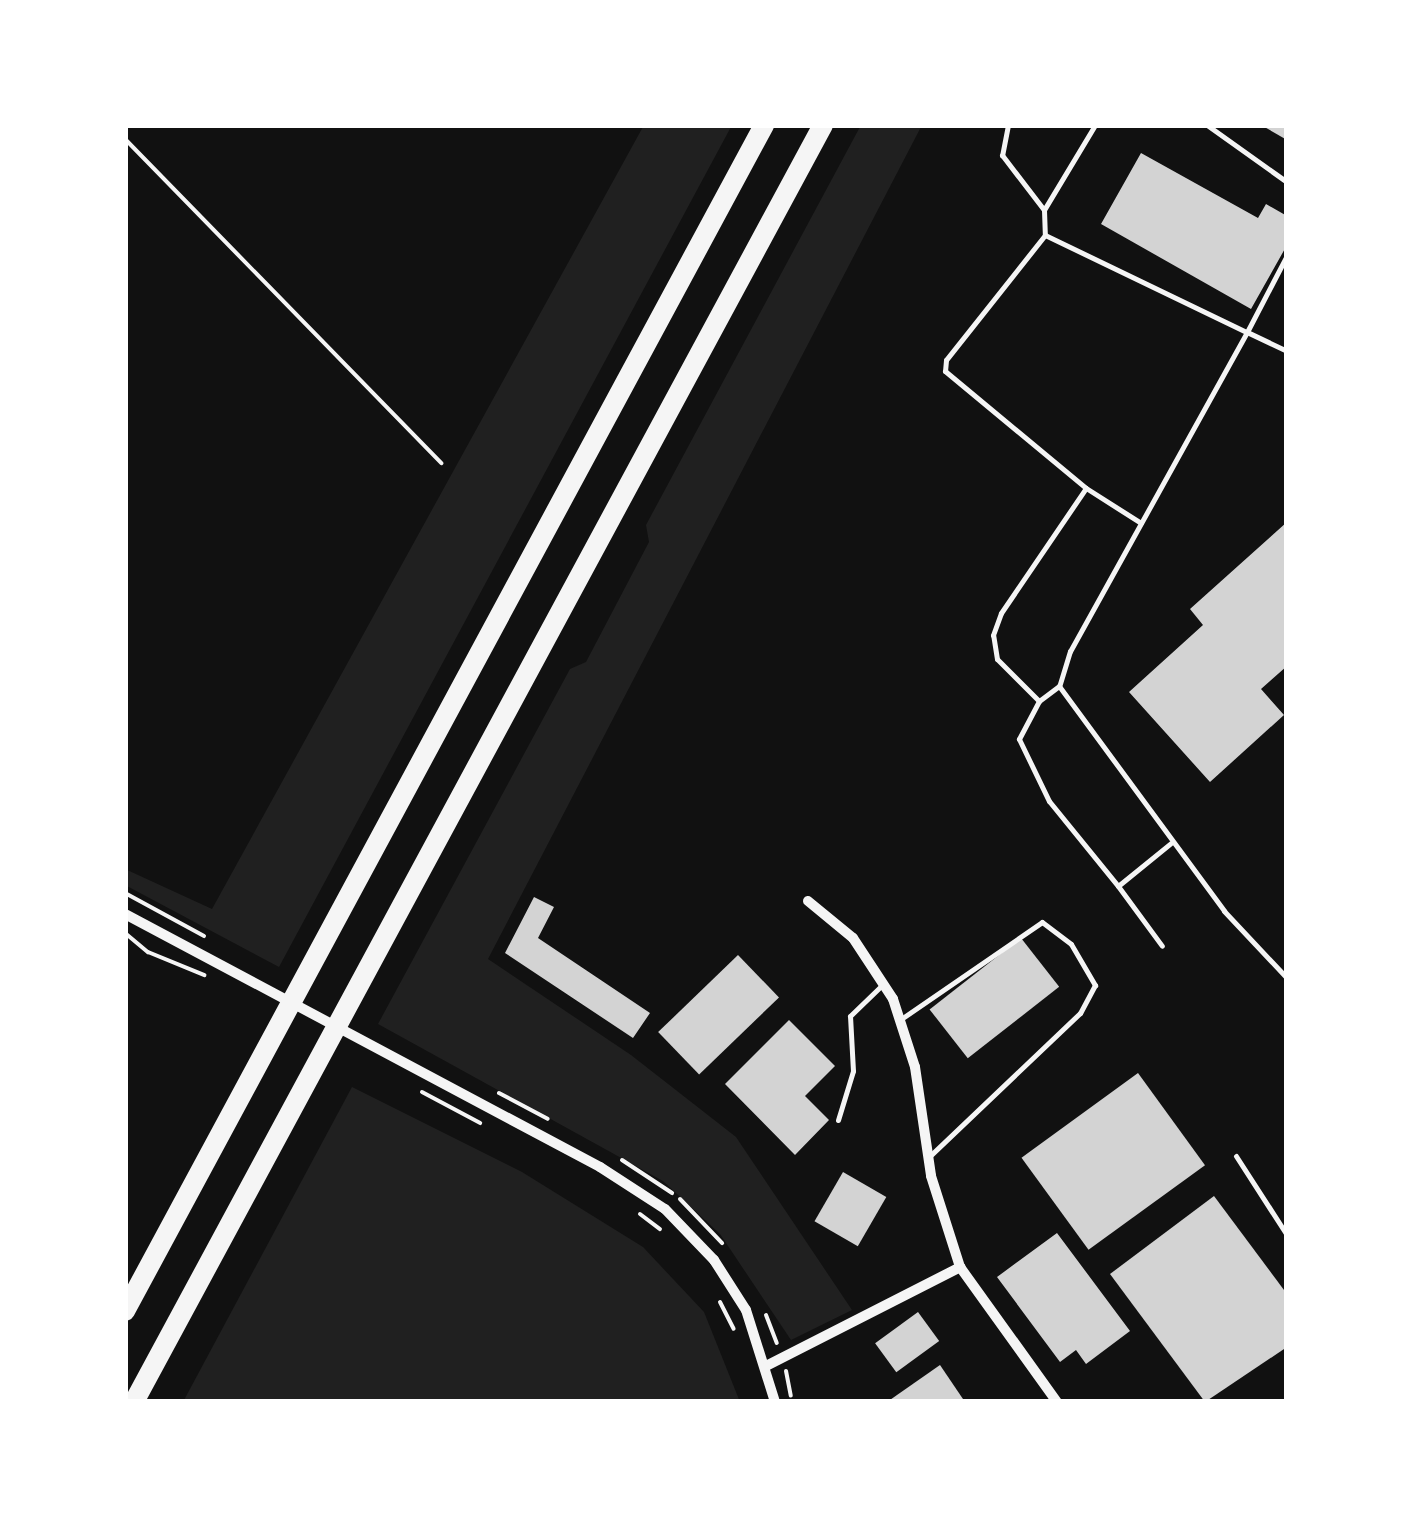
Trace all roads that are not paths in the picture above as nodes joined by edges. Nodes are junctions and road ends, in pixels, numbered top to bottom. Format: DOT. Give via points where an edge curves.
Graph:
graph roads {
  1 [pos="764,125"];
  2 [pos="822,125"];
  3 [pos="1008,125"];
  4 [pos="1095,125"];
  5 [pos="1207,125"];
  6 [pos="1287,182"];
  7 [pos="1044,210"];
  8 [pos="1045,236"];
  9 [pos="1287,255"];
  10 [pos="1247,332"];
  11 [pos="1287,351"];
  12 [pos="1086,488"];
  13 [pos="1141,522"];
  14 [pos="1059,686"];
  15 [pos="1039,701"];
  16 [pos="1172,843"];
  17 [pos="1118,886"];
  18 [pos="808,900"];
  19 [pos="125,914"];
  20 [pos="1162,946"];
  21 [pos="1287,978"];
  22 [pos="884,983"];
  23 [pos="901,1019"];
  24 [pos="838,1120"];
  25 [pos="1236,1156"];
  26 [pos="929,1157"];
  27 [pos="1287,1235"];
  28 [pos="960,1267"];
  29 [pos="125,1311"];
  30 [pos="768,1365"];
  31 [pos="134,1402"];
  32 [pos="775,1402"];
  33 [pos="1057,1402"];
  1 -- 29 [label="highway"];
  2 -- 31 [label="highway"];
  3 -- 7 [label="lane" via="1002,156"];
  4 -- 7 [label="lane"];
  5 -- 6 [label="lane"];
  7 -- 8 [label="lane"];
  8 -- 10 [label="lane"];
  8 -- 12 [label="lane" via="946,360 945,371"];
  9 -- 10 [label="lane"];
  10 -- 11 [label="lane"];
  10 -- 13 [label="lane"];
  12 -- 13 [label="lane"];
  12 -- 15 [label="lane" via="1001,613 993,636 997,660"];
  13 -- 14 [label="lane" via="1070,650"];
  14 -- 15 [label="lane"];
  14 -- 16 [label="lane"];
  15 -- 17 [label="lane" via="1020,738 1025,762"];
  16 -- 17 [label="lane"];
  16 -- 21 [label="lane"];
  17 -- 20 [label="lane"];
  18 -- 22 [label="street" via="853,938"];
  19 -- 30 [label="street" via="665,1209 733,1288"];
  22 -- 23 [label="street"];
  22 -- 24 [label="lane" via="850,1016 854,1071"];
  23 -- 26 [label="street"];
  23 -- 26 [label="lane" via="1042,922 1071,944 1095,985 1080,1013"];
  25 -- 27 [label="lane"];
  26 -- 28 [label="street"];
  28 -- 30 [label="street"];
  28 -- 33 [label="street"];
  30 -- 32 [label="street"];
}
